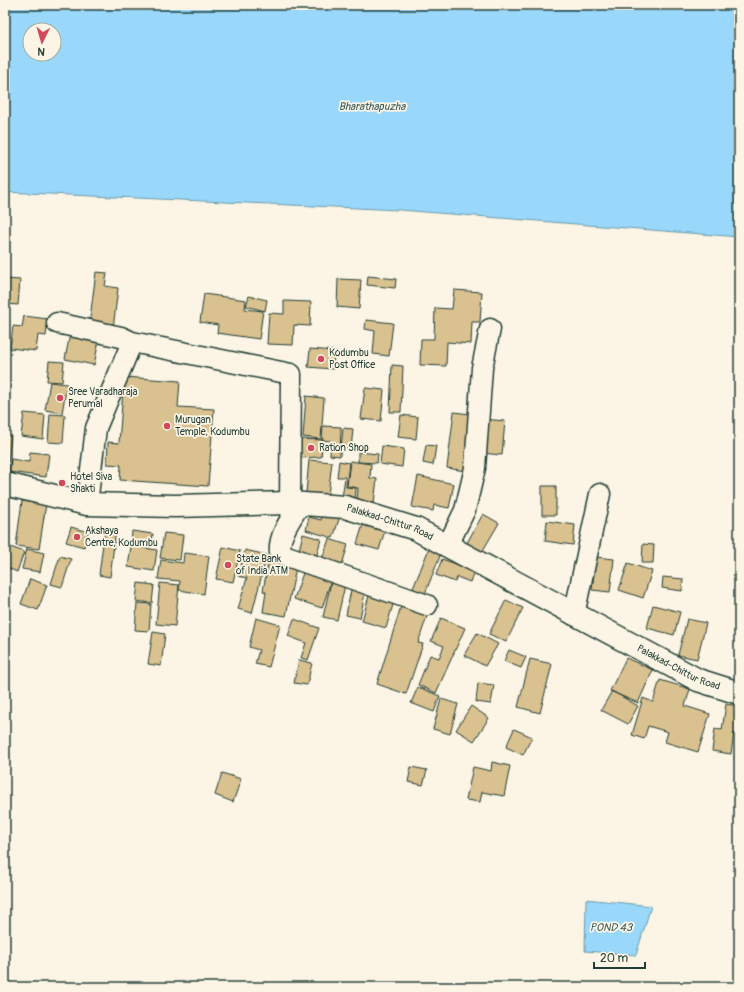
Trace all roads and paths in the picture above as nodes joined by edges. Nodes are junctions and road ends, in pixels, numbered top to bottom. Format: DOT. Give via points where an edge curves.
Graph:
graph roads {
  1 [pos="57,324"];
  2 [pos="490,329"];
  3 [pos="132,342"];
  4 [pos="5,484"];
  5 [pos="600,494"];
  6 [pos="295,503"];
  7 [pos="87,504"];
  8 [pos="448,545"];
  9 [pos="426,605"];
  10 [pos="574,615"];
  11 [pos="739,693"];
  1 -- 3 [label="street" via="121,337"];
  2 -- 8 [label="street" via="482,368 475,468 465,510"];
  3 -- 6 [label="street" via="291,374"];
  3 -- 7 [label="street" via="96,428"];
  4 -- 7 [label="main road, Palakkad-Chittur Road"];
  5 -- 10 [label="street"];
  6 -- 7 [label="main road, Palakkad-Chittur Road" via="176,506"];
  6 -- 8 [label="main road, Palakkad-Chittur Road" via="345,507 416,529"];
  6 -- 9 [label="street" via="279,546 280,552"];
  8 -- 10 [label="main road, Palakkad-Chittur Road"];
  10 -- 11 [label="main road, Palakkad-Chittur Road" via="698,680"];
}
